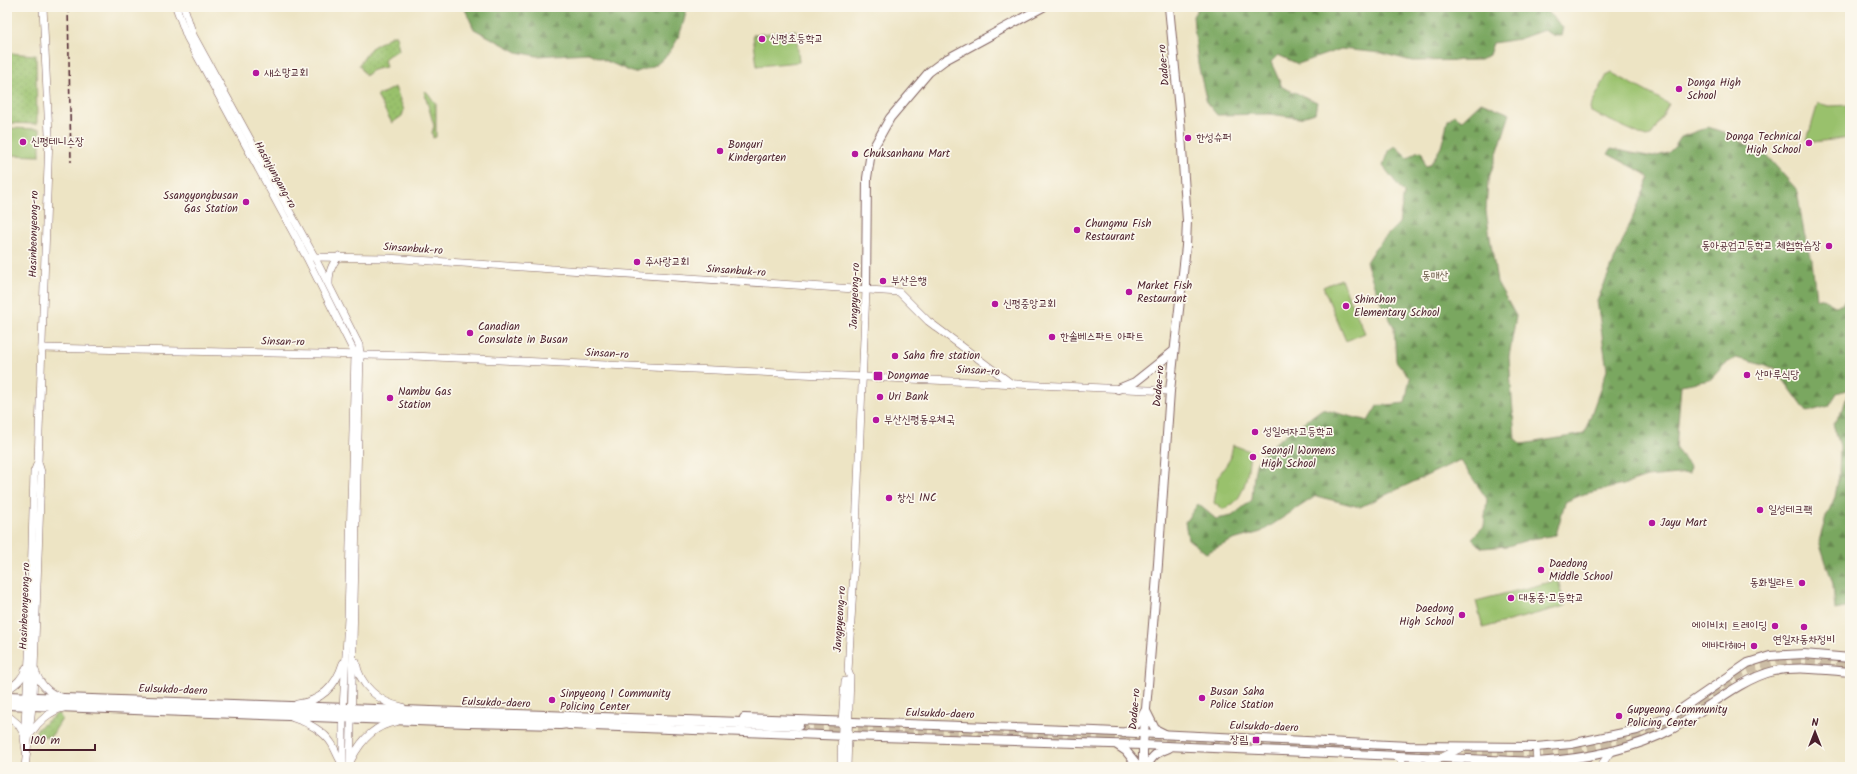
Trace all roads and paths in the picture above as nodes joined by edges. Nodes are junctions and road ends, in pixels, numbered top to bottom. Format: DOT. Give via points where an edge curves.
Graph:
graph roads {
  1 [pos="43,7"];
  2 [pos="176,7"];
  3 [pos="184,7"];
  4 [pos="1043,7"];
  5 [pos="1169,7"];
  6 [pos="190,36"];
  7 [pos="339,256"];
  8 [pos="310,257"];
  9 [pos="328,284"];
  10 [pos="866,290"];
  11 [pos="42,348"];
  12 [pos="1174,351"];
  13 [pos="358,354"];
  14 [pos="863,377"];
  15 [pos="1012,384"];
  16 [pos="1118,389"];
  17 [pos="1170,391"];
  18 [pos="38,462"];
  19 [pos="350,654"];
  20 [pos="29,658"];
  21 [pos="1850,658"];
  22 [pos="33,666"];
  23 [pos="1850,672"];
  24 [pos="7,690"];
  25 [pos="7,697"];
  26 [pos="29,702"];
  27 [pos="68,703"];
  28 [pos="7,704"];
  29 [pos="284,711"];
  30 [pos="1146,711"];
  31 [pos="422,712"];
  32 [pos="347,713"];
  33 [pos="7,715"];
  34 [pos="414,720"];
  35 [pos="560,720"];
  36 [pos="845,722"];
  37 [pos="797,727"];
  38 [pos="1124,733"];
  39 [pos="27,734"];
  40 [pos="1144,734"];
  41 [pos="1167,735"];
  42 [pos="844,736"];
  43 [pos="1117,744"];
  44 [pos="1143,745"];
  45 [pos="1174,746"];
  46 [pos="1463,747"];
  47 [pos="1536,747"];
  48 [pos="1610,752"];
  49 [pos="1398,756"];
  50 [pos="1442,758"];
  51 [pos="1537,762"];
  52 [pos="346,765"];
  53 [pos="25,767"];
  54 [pos="841,767"];
  55 [pos="846,767"];
  56 [pos="1139,767"];
  57 [pos="1143,767"];
  58 [pos="1146,767"];
  59 [pos="1402,767"];
  60 [pos="1422,767"];
  61 [pos="1544,767"];
  62 [pos="1600,767"];
  1 -- 11 [label="street, Hasinbeonyeong-ro" via="48,135"];
  2 -- 6 [label="street"];
  3 -- 6 [label="street"];
  4 -- 10 [label="main road, Jangpyeong-ro" via="945,60 929,72 890,118 871,152 867,178"];
  5 -- 12 [label="main road, Dadae-ro" via="1187,221"];
  6 -- 8 [label="street"];
  7 -- 8 [label="street, Sinsanbuk-ro"];
  7 -- 9 [label="street" via="330,271"];
  7 -- 10 [label="street, Sinsanbuk-ro"];
  8 -- 9 [label="street"];
  8 -- 13 [label="street"];
  9 -- 13 [label="street" via="356,337"];
  10 -- 14 [label="street, Jangpyeong-ro"];
  10 -- 15 [label="street, Sinsanbuk-ro" via="902,294 928,321"];
  11 -- 13 [label="street, Sinsan-ro"];
  11 -- 18 [label="street, Hasinbeonyeong-ro"];
  12 -- 16 [label="main road" via="1135,382"];
  12 -- 17 [label="main road, Dadae-ro"];
  13 -- 14 [label="street, Sinsan-ro"];
  13 -- 19 [label="street"];
  14 -- 15 [label="street, Sinsan-ro"];
  14 -- 36 [label="street, Jangpyeong-ro" via="848,671 845,676"];
  15 -- 16 [label="street, Sinsan-ro"];
  16 -- 17 [label="street, Sinsan-ro"];
  17 -- 30 [label="main road, Dadae-ro"];
  18 -- 20 [label="street, Hasinbeonyeong-ro" via="34,472"];
  18 -- 22 [label="street, Hasinbeonyeong-ro" via="41,472"];
  19 -- 29 [label="street" via="339,676 328,690"];
  19 -- 31 [label="street" via="356,658 359,674 370,690 381,699 393,706"];
  19 -- 32 [label="street"];
  20 -- 24 [label="street" via="24,675 18,683"];
  20 -- 26 [label="street, Hasinbeonyeong-ro"];
  21 -- 47 [label="main road, Eulsukdo-daero" via="1804,654 1770,656 1748,663 1671,716 1637,730 1571,744"];
  22 -- 26 [label="street, Hasinbeonyeong-ro"];
  22 -- 27 [label="street" via="36,675 51,693"];
  23 -- 48 [label="main road, Eulsukdo-daero" via="1785,669 1767,673 1741,685 1670,730"];
  25 -- 26 [label="highway, Eulsukdo-daero"];
  26 -- 27 [label="highway, Eulsukdo-daero"];
  26 -- 28 [label="highway, Eulsukdo-daero"];
  26 -- 39 [label="street, Hasinbeonyeong-ro"];
  27 -- 29 [label="highway, Eulsukdo-daero"];
  27 -- 39 [label="street" via="43,719"];
  29 -- 32 [label="highway, Eulsukdo-daero"];
  29 -- 52 [label="street" via="324,735"];
  30 -- 38 [label="main road" via="1137,724"];
  30 -- 40 [label="main road, Dadae-ro"];
  30 -- 41 [label="main road" via="1155,729"];
  31 -- 32 [label="highway, Eulsukdo-daero"];
  31 -- 35 [label="highway, Eulsukdo-daero"];
  32 -- 34 [label="highway, Eulsukdo-daero"];
  32 -- 52 [label="street"];
  33 -- 39 [label="street"];
  34 -- 35 [label="highway, Eulsukdo-daero"];
  34 -- 52 [label="street" via="389,723 376,729 361,743"];
  35 -- 36 [label="main road, Eulsukdo-daero" via="579,714"];
  35 -- 37 [label="highway"];
  35 -- 42 [label="main road, Eulsukdo-daero"];
  36 -- 38 [label="main road, Eulsukdo-daero"];
  36 -- 42 [label="street, Jangpyeong-ro"];
  38 -- 40 [label="main road, Eulsukdo-daero"];
  39 -- 53 [label="street, Hasinbeonyeong-ro"];
  40 -- 41 [label="main road, Eulsukdo-daero"];
  40 -- 44 [label="main road, Dadae-ro"];
  41 -- 46 [label="main road, Eulsukdo-daero"];
  42 -- 43 [label="main road, Eulsukdo-daero"];
  42 -- 54 [label="street, Jangpyeong-ro"];
  42 -- 55 [label="street, Jangpyeong-ro"];
  43 -- 44 [label="main road, Eulsukdo-daero"];
  43 -- 56 [label="main road" via="1126,750"];
  44 -- 45 [label="main road, Eulsukdo-daero"];
  44 -- 57 [label="main road, Dadae-ro"];
  45 -- 49 [label="main road, Eulsukdo-daero"];
  45 -- 58 [label="main road" via="1153,756"];
  46 -- 47 [label="main road, Eulsukdo-daero"];
  46 -- 50 [label="street"];
  47 -- 51 [label="street"];
  48 -- 51 [label="main road, Eulsukdo-daero" via="1572,760"];
  48 -- 62 [label="street"];
  49 -- 50 [label="main road, Eulsukdo-daero"];
  49 -- 59 [label="street"];
  50 -- 51 [label="main road, Eulsukdo-daero"];
  50 -- 60 [label="street"];
  51 -- 61 [label="street"];
}
